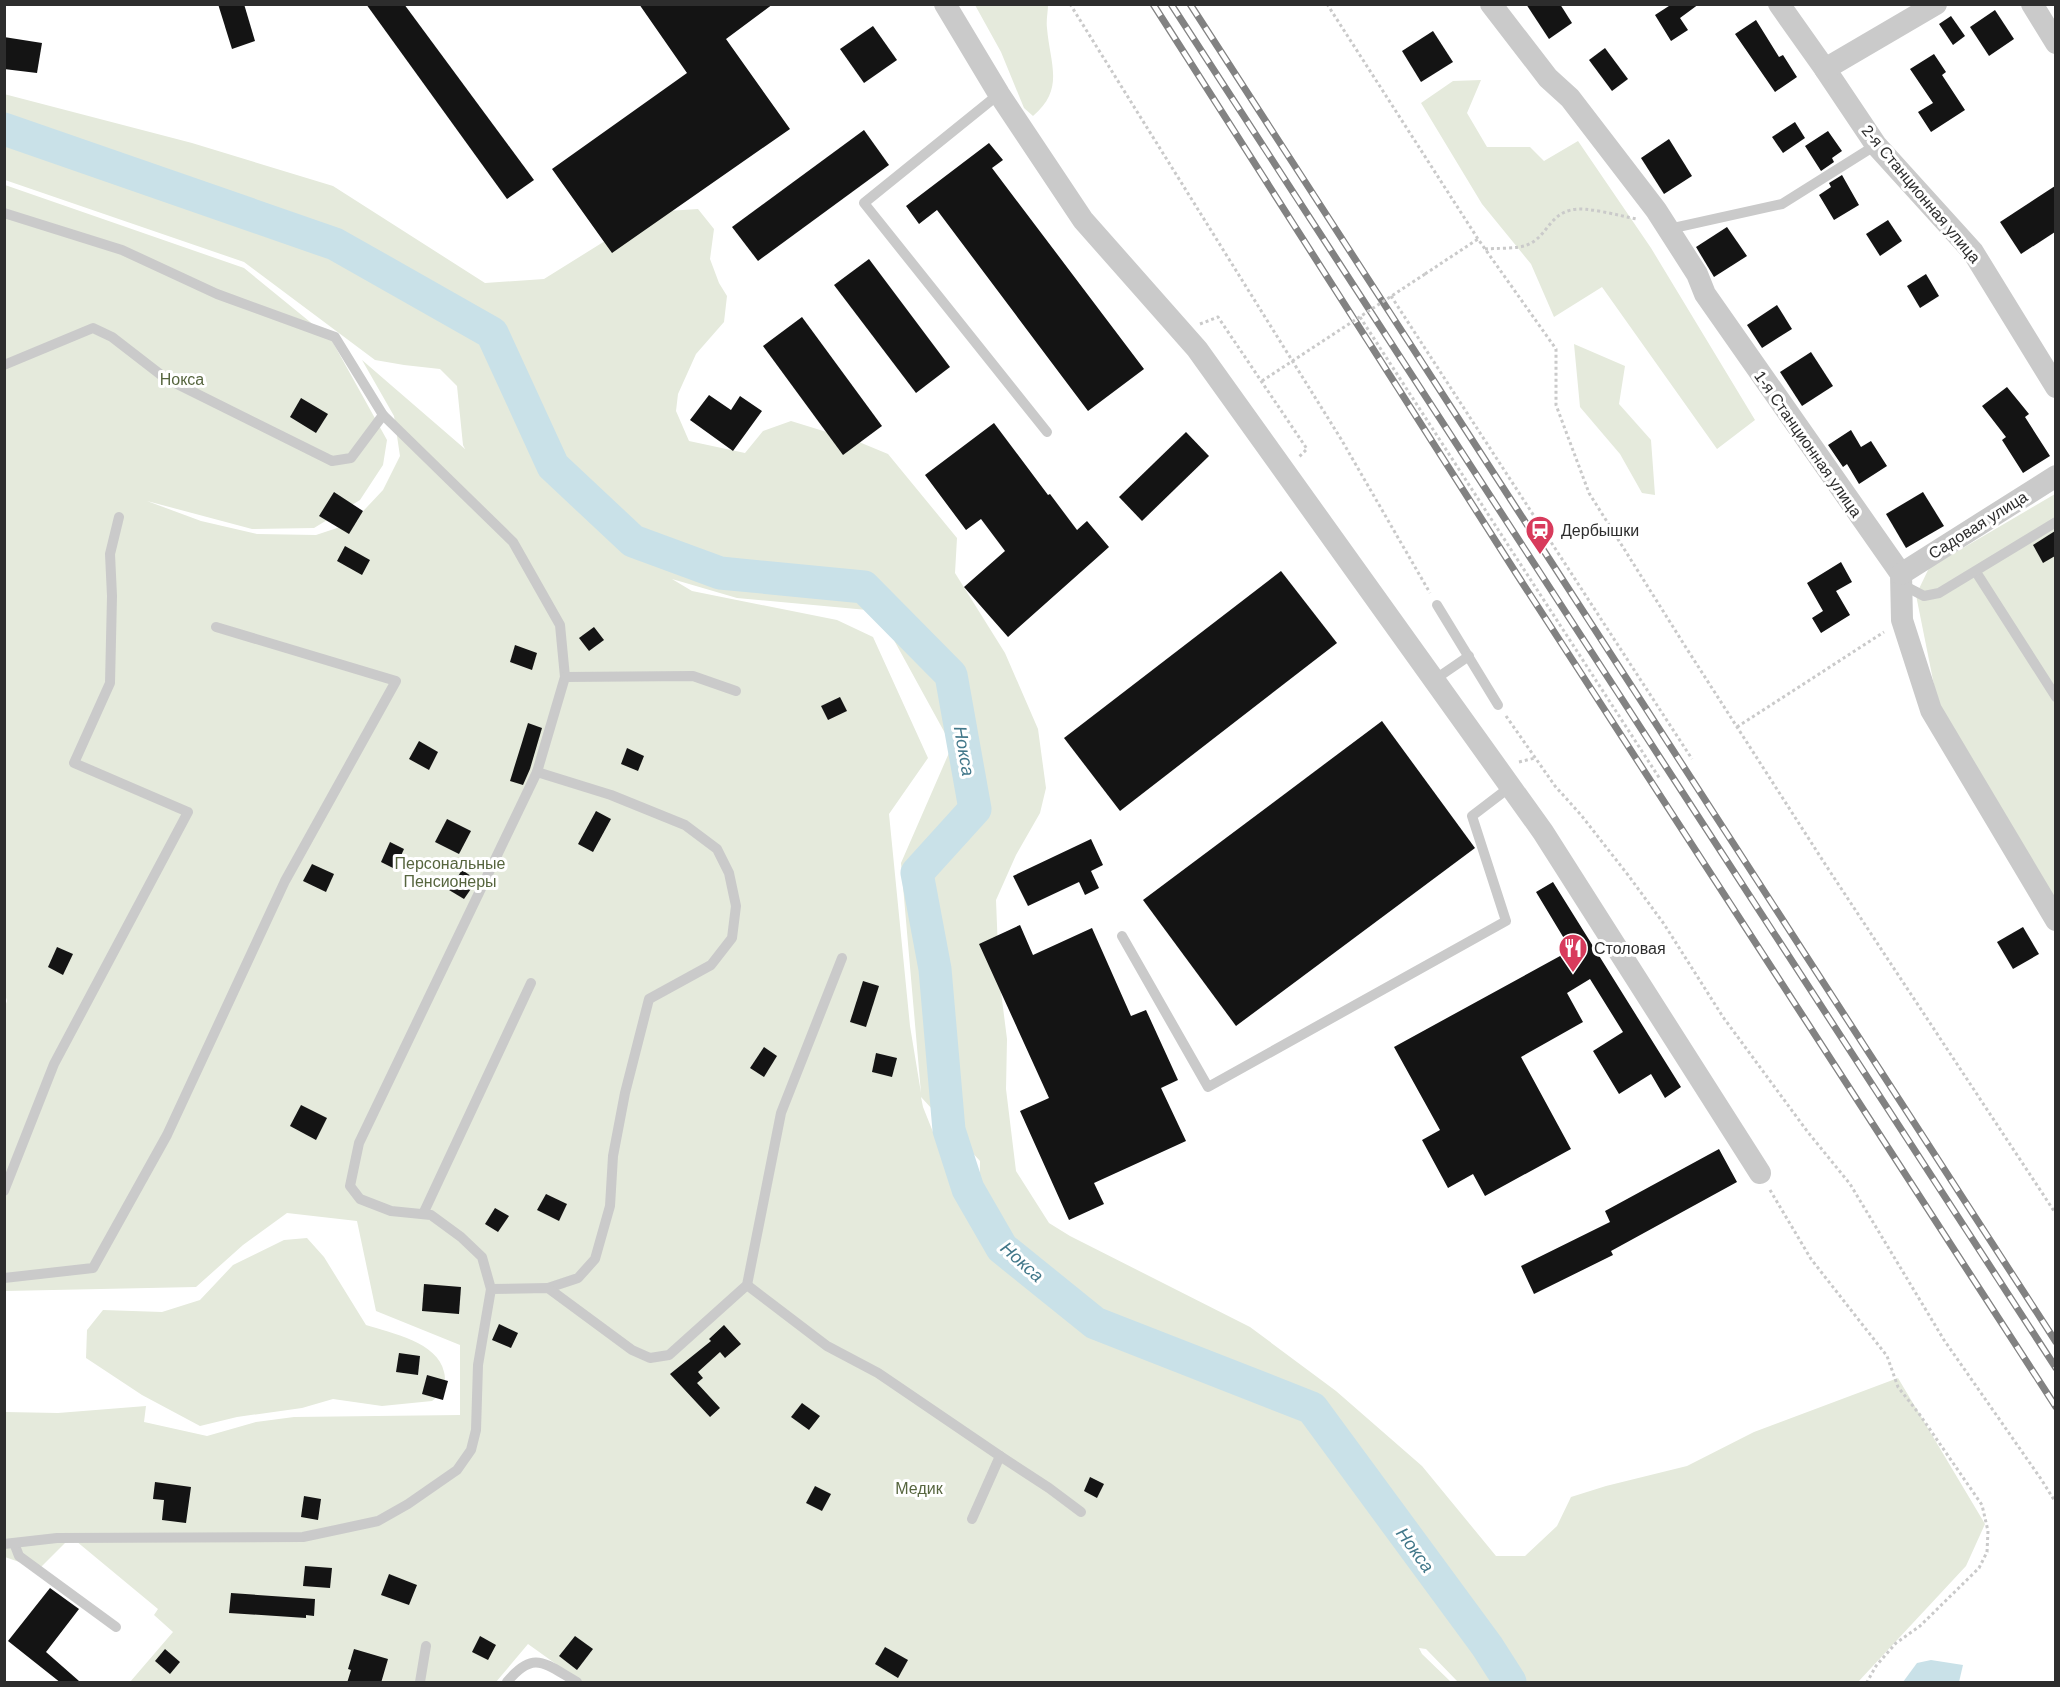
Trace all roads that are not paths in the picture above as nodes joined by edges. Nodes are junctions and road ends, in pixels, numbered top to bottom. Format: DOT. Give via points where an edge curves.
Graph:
graph roads {
  1 [pos="945,4"];
  2 [pos="1491,4"];
  3 [pos="1779,4"];
  4 [pos="1936,4"];
  5 [pos="2032,4"];
  6 [pos="1899,13"];
  7 [pos="2055,43"];
  8 [pos="1825,69"];
  9 [pos="999,94"];
  10 [pos="1876,145"];
  11 [pos="4,213"];
  12 [pos="1669,229"];
  13 [pos="4,365"];
  14 [pos="2055,387"];
  15 [pos="383,415"];
  16 [pos="1047,432"];
  17 [pos="2055,476"];
  18 [pos="119,517"];
  19 [pos="2055,522"];
  20 [pos="1976,572"];
  21 [pos="1901,579"];
  22 [pos="1437,605"];
  23 [pos="216,627"];
  24 [pos="1469,656"];
  25 [pos="565,677"];
  26 [pos="1434,680"];
  27 [pos="736,691"];
  28 [pos="2055,698"];
  29 [pos="1498,705"];
  30 [pos="537,772"];
  31 [pos="1510,787"];
  32 [pos="2055,920"];
  33 [pos="1122,936"];
  34 [pos="842,958"];
  35 [pos="531,983"];
  36 [pos="1760,1173"];
  37 [pos="4,1191"];
  38 [pos="423,1214"];
  39 [pos="4,1278"];
  40 [pos="747,1285"];
  41 [pos="548,1288"];
  42 [pos="491,1289"];
  43 [pos="1000,1456"];
  44 [pos="1081,1512"];
  45 [pos="972,1519"];
  46 [pos="9,1543"];
  47 [pos="116,1627"];
  48 [pos="426,1646"];
  49 [pos="420,1683"];
  50 [pos="507,1683"];
  51 [pos="576,1683"];
  1 -- 9 [label="street"];
  2 -- 12 [label="street, 1-я Станционная улица" via="1548,78 1570,99"];
  3 -- 8 [label="street, 2-я Станционная улица"];
  4 -- 6 [label="street"];
  5 -- 7 [label="street"];
  6 -- 8 [label="street"];
  8 -- 10 [label="street, 2-я Станционная улица"];
  9 -- 16 [label="lane" via="864,202"];
  9 -- 26 [label="street" via="1083,220 1197,349"];
  10 -- 12 [label="lane" via="1782,204"];
  10 -- 14 [label="street, 2-я Станционная улица" via="1973,252"];
  11 -- 15 [label="lane" via="122,250 218,294 335,337"];
  12 -- 21 [label="street, 1-я Станционная улица" via="1705,294"];
  13 -- 15 [label="lane" via="93,328 112,337 165,378 332,461 351,458"];
  15 -- 25 [label="lane" via="513,542 560,625"];
  17 -- 21 [label="street, Садовая улица"];
  18 -- 37 [label="lane" via="110,554 110,683 74,763 189,812 54,1064"];
  19 -- 20 [label="lane"];
  20 -- 21 [label="lane" via="1939,593 1924,596"];
  20 -- 28 [label="lane"];
  21 -- 32 [label="street" via="1902,620 1931,710"];
  22 -- 24 [label="lane"];
  23 -- 39 [label="lane" via="396,681 285,881 167,1135 93,1268"];
  24 -- 26 [label="lane"];
  24 -- 29 [label="lane"];
  25 -- 27 [label="lane" via="693,676"];
  25 -- 30 [label="lane"];
  26 -- 31 [label="street"];
  30 -- 38 [label="lane" via="359,1143 350,1186 360,1199 391,1211"];
  30 -- 41 [label="lane" via="611,795 686,825 717,849 729,873 736,906 732,938 711,965 649,999 625,1094 613,1156 610,1206 595,1259 578,1278"];
  31 -- 33 [label="lane" via="1472,816 1506,921 1208,1087"];
  31 -- 36 [label="street" via="1543,832"];
  34 -- 40 [label="lane" via="781,1113"];
  35 -- 38 [label="lane"];
  38 -- 42 [label="lane" via="431,1215 462,1237 482,1257"];
  40 -- 41 [label="lane" via="669,1355 650,1358 632,1350"];
  40 -- 43 [label="lane" via="827,1346 878,1372"];
  41 -- 42 [label="lane"];
  42 -- 46 [label="lane" via="478,1365 476,1430 471,1450 457,1470 378,1521 303,1537 57,1538"];
  43 -- 44 [label="lane"];
  43 -- 45 [label="lane"];
  46 -- 47 [label="lane" via="19,1556"];
  48 -- 49 [label="lane"];
  50 -- 51 [label="lane" via="518,1668 537,1662"];
}
